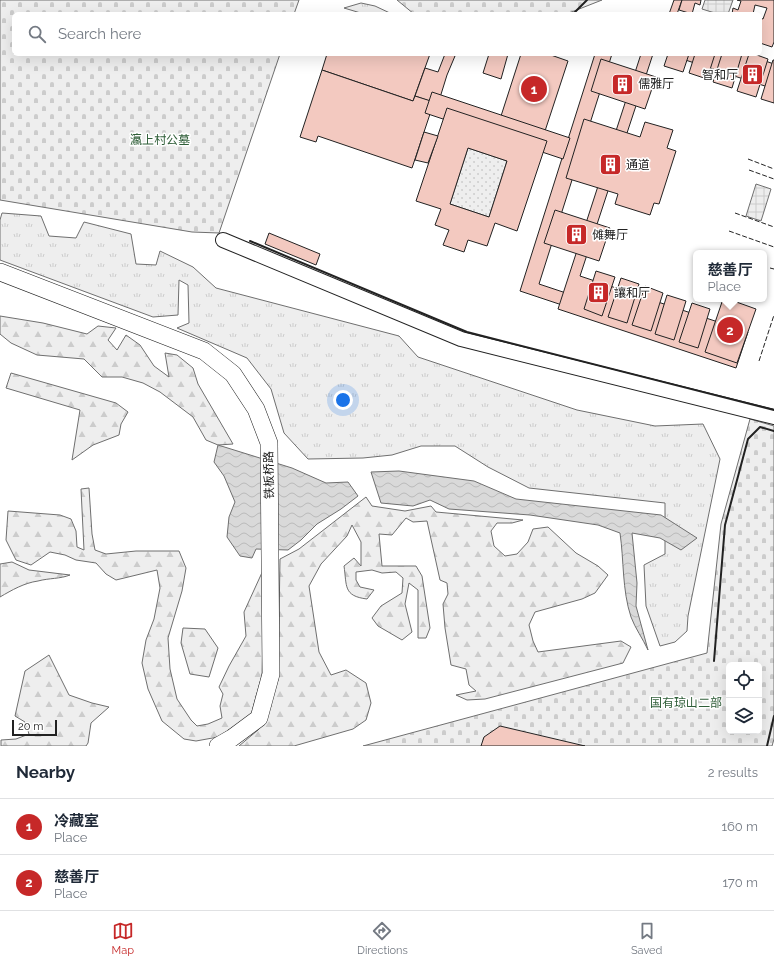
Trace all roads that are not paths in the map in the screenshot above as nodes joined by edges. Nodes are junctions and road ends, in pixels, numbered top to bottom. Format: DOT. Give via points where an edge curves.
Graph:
graph roads {
  1 [pos="223,240"];
  2 [pos="0,272"];
  3 [pos="774,417"];
  4 [pos="218,746"];
  1 -- 3 [label="street" via="461,339"];
  2 -- 4 [label="street, 铁板桥路" via="204,351 234,374 256,409 269,443 271,674 259,718"];
}
